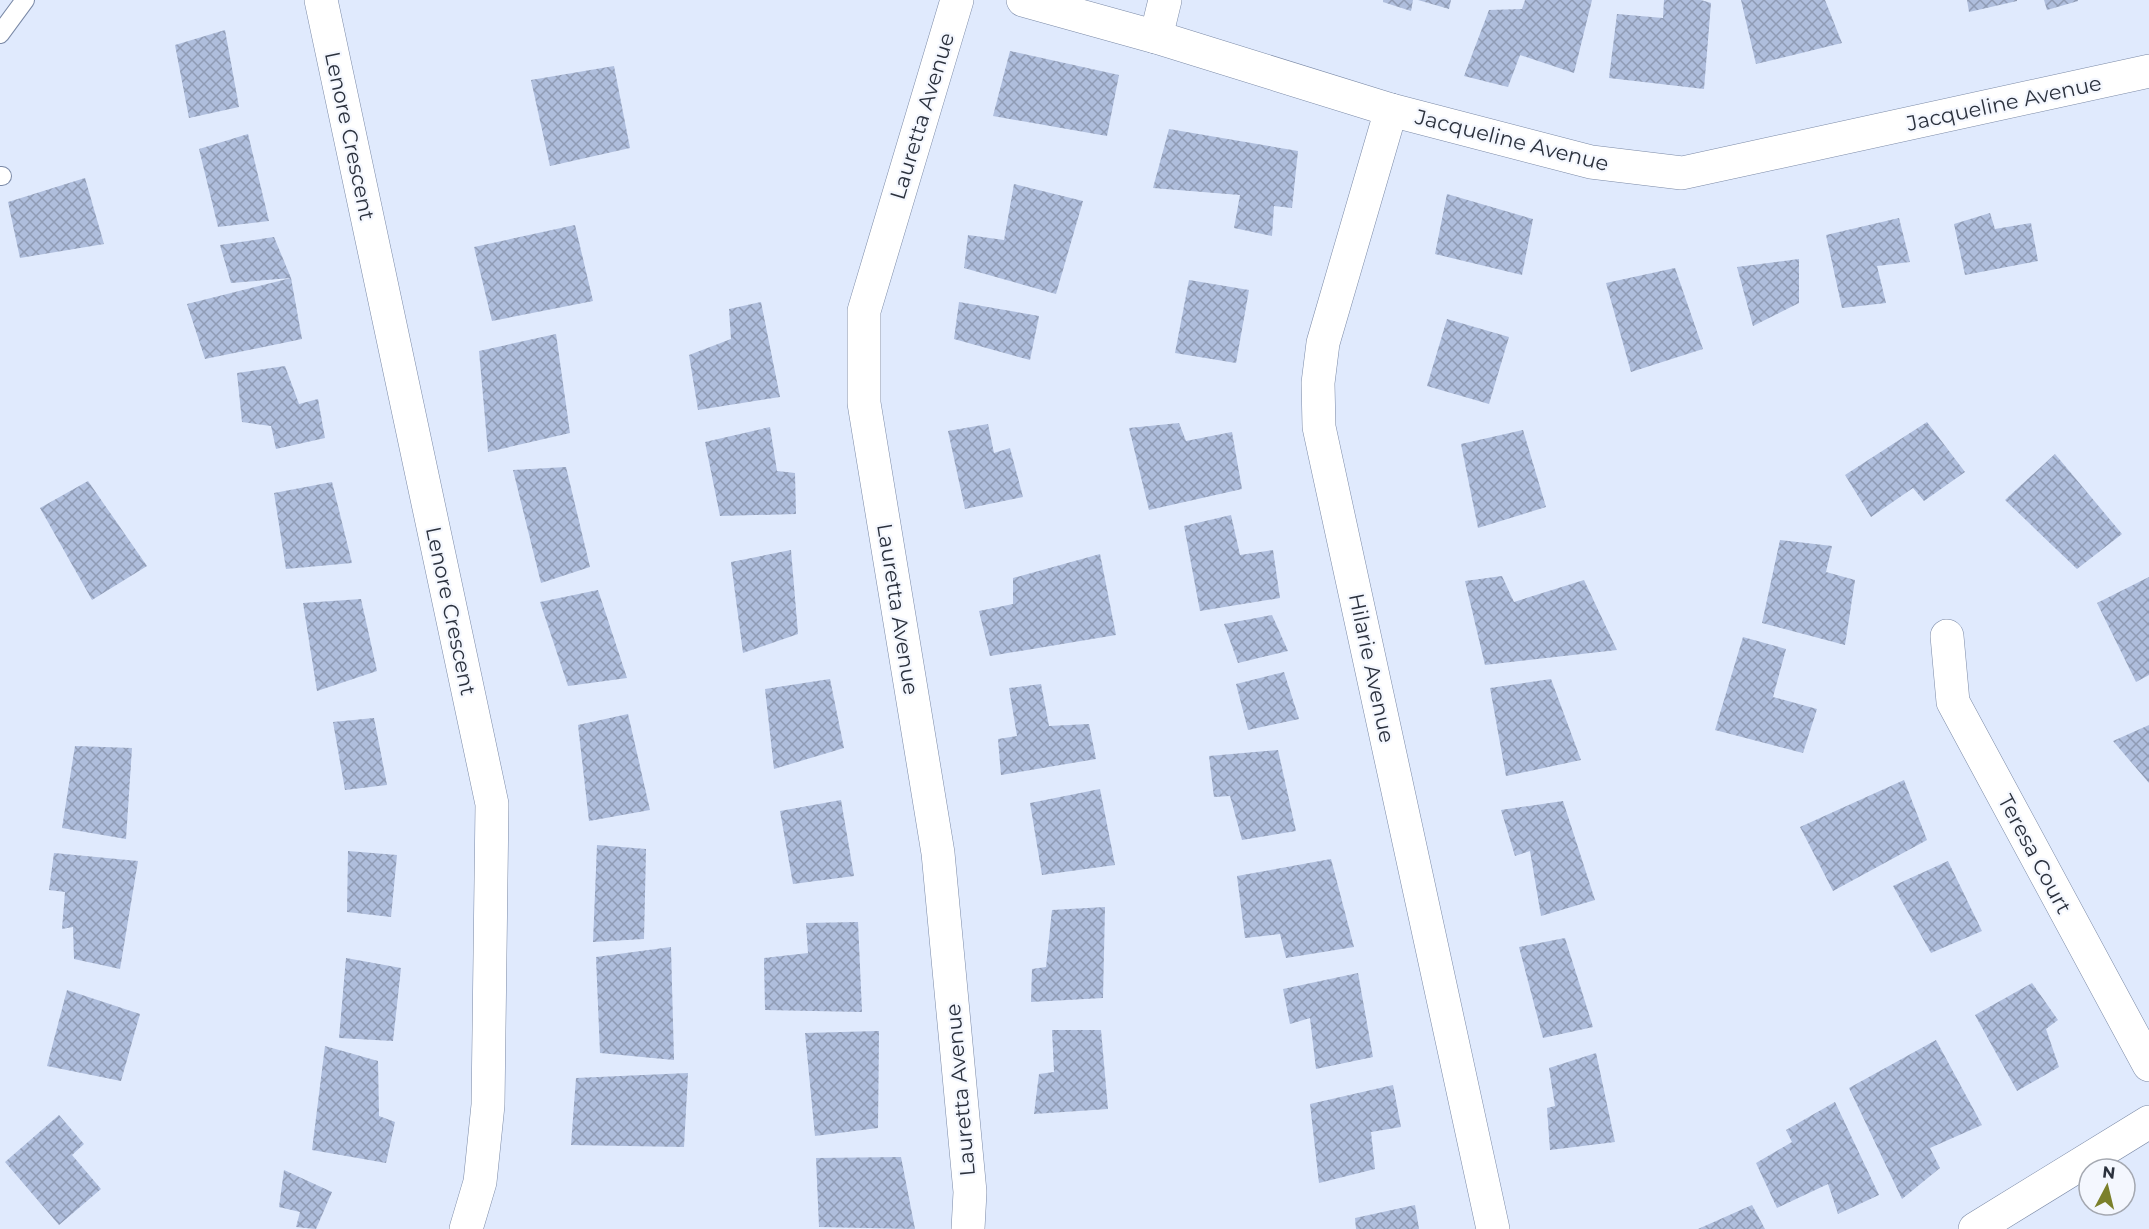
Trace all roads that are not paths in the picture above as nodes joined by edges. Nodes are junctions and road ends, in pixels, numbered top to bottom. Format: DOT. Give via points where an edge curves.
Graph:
graph roads {
  1 [pos="25,0"];
  2 [pos="321,0"];
  3 [pos="957,0"];
  4 [pos="1023,0"];
  5 [pos="1166,0"];
  6 [pos="0,34"];
  7 [pos="1156,37"];
  8 [pos="2149,71"];
  9 [pos="1391,110"];
  10 [pos="1947,636"];
  11 [pos="2149,1065"];
  12 [pos="2149,1122"];
  13 [pos="466,1229"];
  14 [pos="968,1229"];
  15 [pos="1493,1229"];
  16 [pos="1975,1229"];
  1 -- 6 [label="lane"];
  2 -- 13 [label="street, Lenore Crescent" via="492,804 489,1105 480,1182"];
  3 -- 14 [label="street, Lauretta Avenue" via="864,311 864,402 938,853 970,1192"];
  4 -- 7 [label="street, Jacqueline Avenue"];
  5 -- 7 [label="street"];
  7 -- 9 [label="street, Jacqueline Avenue"];
  8 -- 9 [label="street, Jacqueline Avenue" via="1682,173 1591,162"];
  9 -- 15 [label="street, Hilarie Avenue" via="1323,343 1318,383 1319,427"];
  10 -- 11 [label="street, Teresa Court" via="1953,702"];
  12 -- 16 [label="street"];
}
